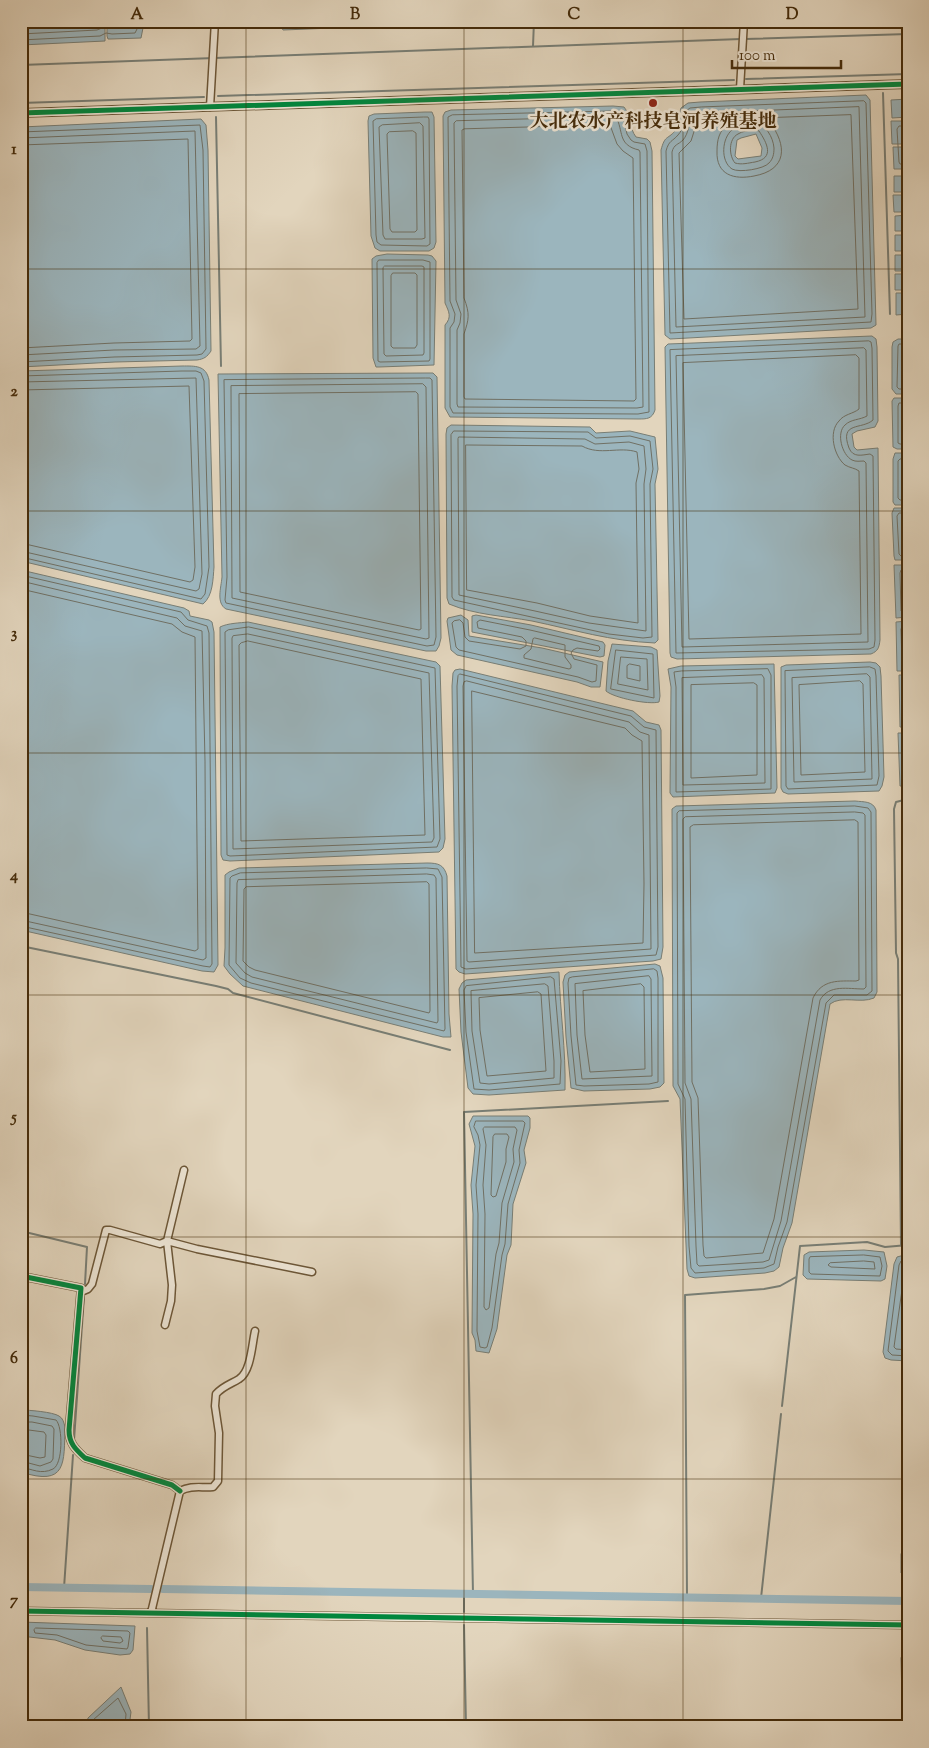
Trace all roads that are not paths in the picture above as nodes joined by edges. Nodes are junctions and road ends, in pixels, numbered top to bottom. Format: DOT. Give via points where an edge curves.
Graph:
graph roads {
  1 [pos="215,21"];
  2 [pos="744,21"];
  3 [pos="908,84"];
  4 [pos="740,89"];
  5 [pos="210,107"];
  6 [pos="21,113"];
  7 [pos="184,1170"];
  8 [pos="166,1241"];
  9 [pos="312,1272"];
  10 [pos="21,1276"];
  11 [pos="81,1292"];
  12 [pos="165,1324"];
  13 [pos="254,1331"];
  14 [pos="180,1491"];
  15 [pos="21,1612"];
  16 [pos="151,1614"];
  17 [pos="908,1625"];
  1 -- 5 [label="street"];
  2 -- 4 [label="street"];
  3 -- 4 [label="street"];
  4 -- 5 [label="street"];
  5 -- 6 [label="street"];
  7 -- 8 [label="street"];
  8 -- 9 [label="street"];
  8 -- 11 [label="street" via="160,1244 106,1230 92,1284"];
  8 -- 12 [label="street" via="172,1285"];
  10 -- 11 [label="street" via="81,1288"];
  11 -- 14 [label="street" via="69,1440 85,1458 172,1485"];
  13 -- 14 [label="street" via="246,1373 216,1394 218,1480 213,1487 189,1486"];
  14 -- 16 [label="street"];
  15 -- 16 [label="street"];
  16 -- 17 [label="street"];
}
